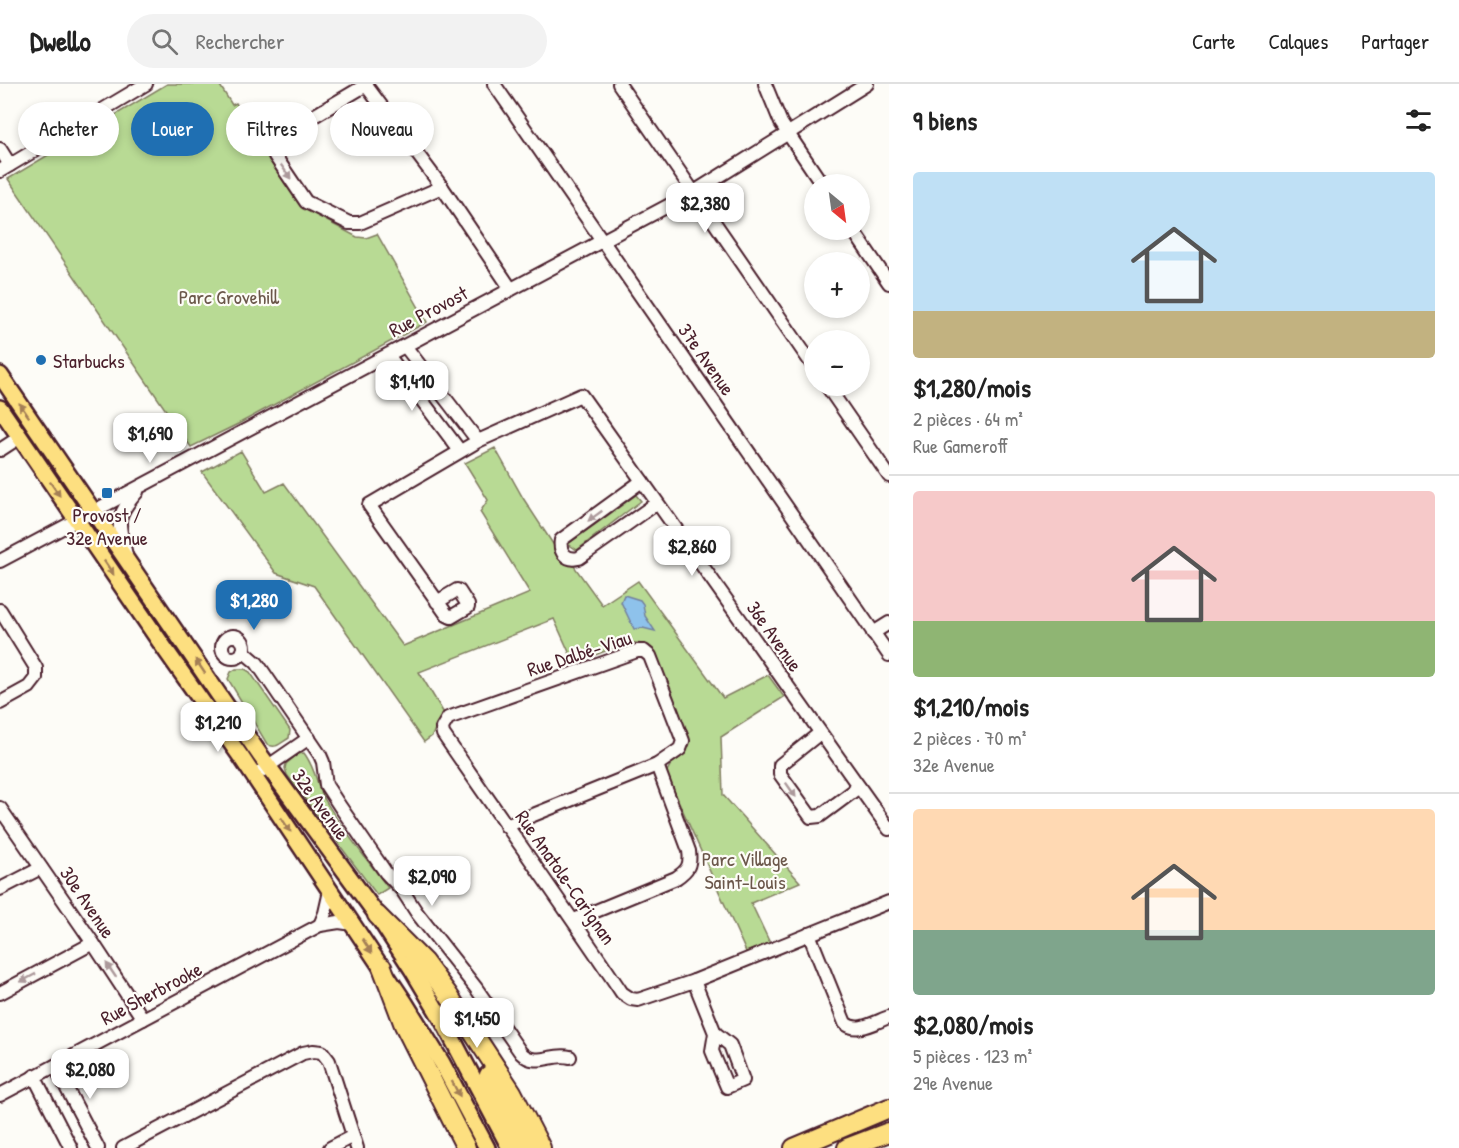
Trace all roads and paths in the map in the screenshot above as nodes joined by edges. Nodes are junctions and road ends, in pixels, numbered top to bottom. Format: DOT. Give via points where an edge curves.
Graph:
graph roads {
  1 [pos="144,84"];
  2 [pos="494,84"];
  3 [pos="619,84"];
  4 [pos="765,84"];
  5 [pos="867,84"];
  6 [pos="366,85"];
  7 [pos="788,134"];
  8 [pos="0,149"];
  9 [pos="5,168"];
  10 [pos="815,174"];
  11 [pos="442,187"];
  12 [pos="694,192"];
  13 [pos="860,240"];
  14 [pos="602,241"];
  15 [pos="889,284"];
  16 [pos="511,289"];
  17 [pos="405,346"];
  18 [pos="804,352"];
  19 [pos="388,355"];
  20 [pos="0,375"];
  21 [pos="834,396"];
  22 [pos="0,408"];
  23 [pos="20,437"];
  24 [pos="478,441"];
  25 [pos="0,450"];
  26 [pos="460,452"];
  27 [pos="889,476"];
  28 [pos="642,481"];
  29 [pos="144,485"];
  30 [pos="657,503"];
  31 [pos="94,511"];
  32 [pos="76,520"];
  33 [pos="127,560"];
  34 [pos="0,561"];
  35 [pos="438,602"];
  36 [pos="0,610"];
  37 [pos="889,623"];
  38 [pos="873,633"];
  39 [pos="243,651"];
  40 [pos="889,655"];
  41 [pos="0,703"];
  42 [pos="448,718"];
  43 [pos="820,733"];
  44 [pos="309,738"];
  45 [pos="657,765"];
  46 [pos="268,766"];
  47 [pos="254,776"];
  48 [pos="859,787"];
  49 [pos="0,808"];
  50 [pos="506,826"];
  51 [pos="889,829"];
  52 [pos="41,868"];
  53 [pos="0,889"];
  54 [pos="330,891"];
  55 [pos="889,902"];
  56 [pos="377,915"];
  57 [pos="574,920"];
  58 [pos="353,924"];
  59 [pos="320,925"];
  60 [pos="809,934"];
  61 [pos="93,943"];
  62 [pos="382,967"];
  63 [pos="694,981"];
  64 [pos="0,993"];
  65 [pos="447,993"];
  66 [pos="889,1017"];
  67 [pos="142,1019"];
  68 [pos="716,1033"];
  69 [pos="570,1058"];
  70 [pos="55,1066"];
  71 [pos="34,1077"];
  72 [pos="0,1095"];
  73 [pos="889,1108"];
  74 [pos="889,1132"];
  75 [pos="355,1142"];
  76 [pos="141,1144"];
  77 [pos="71,1148"];
  78 [pos="98,1148"];
  79 [pos="123,1148"];
  80 [pos="330,1148"];
  81 [pos="466,1148"];
  82 [pos="487,1148"];
  83 [pos="510,1148"];
  84 [pos="526,1148"];
  85 [pos="542,1148"];
  86 [pos="794,1148"];
  87 [pos="847,1148"];
  1 -- 9 [label="street"];
  2 -- 14 [label="street, 37e Avenue"];
  3 -- 12 [label="street"];
  4 -- 7 [label="street"];
  5 -- 7 [label="street, Rue Provost"];
  6 -- 11 [label="street"];
  6 -- 11 [label="street, one-way" via="275,140 275,156 306,202 349,223 360,223"];
  7 -- 10 [label="street"];
  7 -- 12 [label="street, Rue Provost"];
  8 -- 9 [label="street"];
  11 -- 16 [label="street"];
  12 -- 14 [label="street, Rue Provost"];
  12 -- 18 [label="street"];
  13 -- 15 [label="street"];
  14 -- 16 [label="street, Rue Provost"];
  14 -- 38 [label="street, 37e Avenue"];
  16 -- 17 [label="street, Rue Provost"];
  17 -- 19 [label="street, Rue Provost"];
  17 -- 24 [label="street"];
  19 -- 26 [label="street"];
  19 -- 29 [label="street, Rue Provost"];
  31 -- 20 [label="main road, 32e Avenue, one-way"];
  21 -- 27 [label="street"];
  22 -- 23 [label="main road, 32e Avenue"];
  23 -- 25 [label="street"];
  23 -- 32 [label="main road, 32e Avenue, one-way"];
  24 -- 26 [label="street, 36e Avenue"];
  24 -- 28 [label="street, 36e Avenue" via="581,396"];
  26 -- 35 [label="street, 36e Avenue" via="369,505"];
  28 -- 30 [label="street, 36e Avenue"];
  28 -- 30 [label="street, one-way" via="561,540 565,556 579,558"];
  29 -- 31 [label="street, Rue Provost"];
  29 -- 33 [label="street" via="121,514 119,525"];
  30 -- 43 [label="street, 36e Avenue"];
  31 -- 32 [label="street, Rue Provost"];
  31 -- 33 [label="main road, 32e Avenue"];
  32 -- 34 [label="street, Rue Provost"];
  32 -- 47 [label="main road, 32e Avenue, one-way"];
  46 -- 33 [label="main road, 32e Avenue, one-way"];
  36 -- 41 [label="street" via="36,668 36,678 29,687"];
  37 -- 38 [label="street"];
  38 -- 40 [label="street, 37e Avenue"];
  39 -- 44 [label="street" via="257,663"];
  42 -- 45 [label="street, Rue Dalbé-Viau" via="644,651 650,656 683,741 680,749"];
  42 -- 50 [label="street, Rue Anatole-Carignan" via="443,734"];
  43 -- 48 [label="street, 36e Avenue"];
  43 -- 48 [label="street, one-way" via="780,765 780,774 805,809 811,817 820,816"];
  44 -- 46 [label="street"];
  44 -- 69 [label="street" via="322,759 327,785 339,806 521,1053 533,1060"];
  45 -- 50 [label="street, Rue Dalbé-Viau"];
  45 -- 57 [label="street" via="688,851 690,861 685,872"];
  46 -- 47 [label="street"];
  46 -- 56 [label="main road, 32e Avenue"];
  47 -- 54 [label="main road, 32e Avenue, one-way"];
  48 -- 51 [label="street, 36e Avenue"];
  49 -- 52 [label="street, 30e Avenue"];
  50 -- 57 [label="street, Rue Anatole-Carignan"];
  52 -- 53 [label="street"];
  52 -- 61 [label="street, 30e Avenue"];
  54 -- 58 [label="main road, 32e Avenue"];
  54 -- 59 [label="street"];
  55 -- 60 [label="street, Rue Anatole-Carignan"];
  56 -- 65 [label="highway" via="424,962"];
  56 -- 83 [label="main road, 32e Avenue" via="428,996"];
  57 -- 63 [label="street, Rue Anatole-Carignan" via="622,993 631,999"];
  58 -- 59 [label="street, Rue Sherbrooke"];
  58 -- 62 [label="main road, 32e Avenue, one-way"];
  59 -- 67 [label="street, Rue Sherbrooke"];
  60 -- 63 [label="street, Rue Anatole-Carignan"];
  60 -- 66 [label="street" via="845,1023 858,1029"];
  61 -- 64 [label="street, one-way"];
  67 -- 61 [label="street, 30e Avenue, one-way"];
  62 -- 81 [label="highway" via="404,1025"];
  62 -- 82 [label="main road, 32e Avenue, one-way" via="437,1054"];
  63 -- 68 [label="street"];
  65 -- 84 [label="highway"];
  65 -- 85 [label="highway" via="512,1092"];
  67 -- 70 [label="street, Rue Sherbrooke"];
  70 -- 71 [label="street, Rue Sherbrooke"];
  70 -- 78 [label="street"];
  71 -- 72 [label="street, Rue Sherbrooke"];
  71 -- 77 [label="street"];
  73 -- 86 [label="highway"];
  74 -- 87 [label="highway"];
  75 -- 76 [label="street" via="330,1061 322,1052 313,1051"];
  75 -- 80 [label="street"];
  76 -- 79 [label="street"];
}
